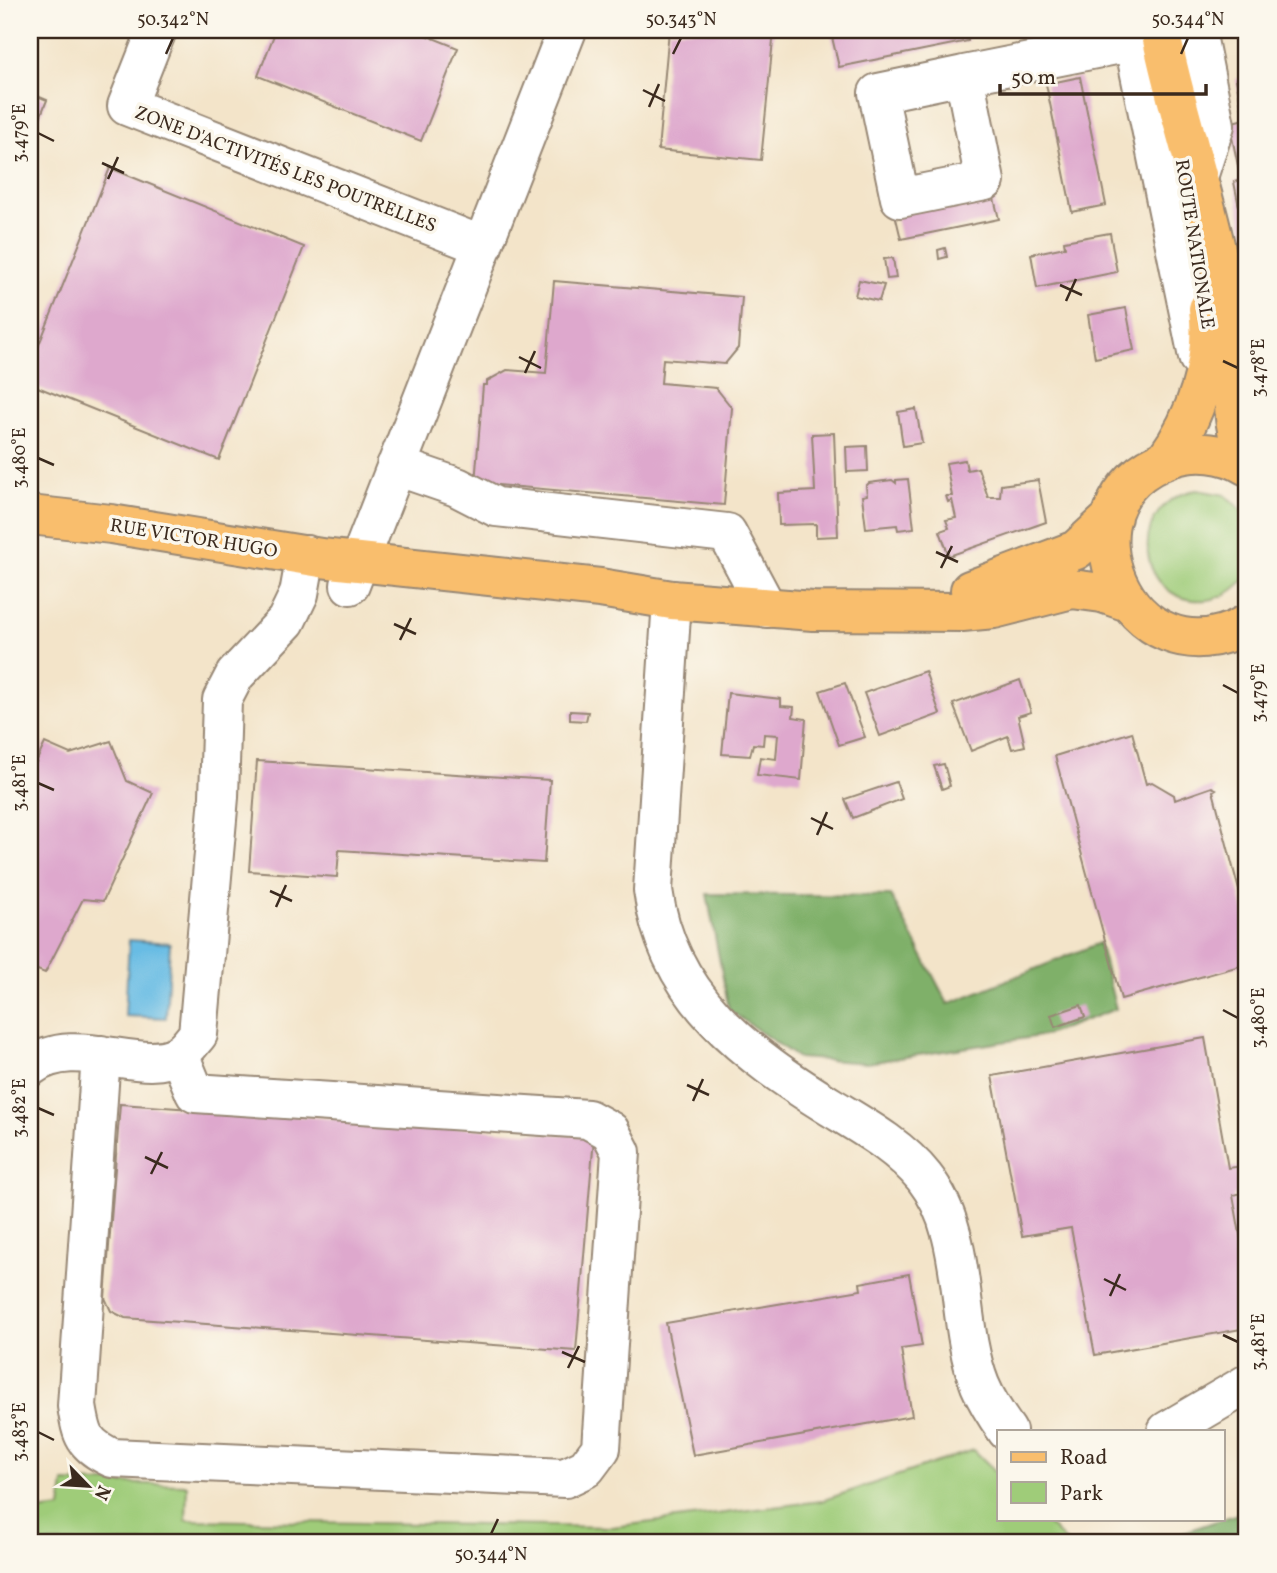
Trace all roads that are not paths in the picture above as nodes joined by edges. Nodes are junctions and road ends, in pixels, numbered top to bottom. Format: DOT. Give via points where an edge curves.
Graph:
graph roads {
  1 [pos="157,30"];
  2 [pos="567,30"];
  3 [pos="1156,33"];
  4 [pos="964,75"];
  5 [pos="1176,103"];
  6 [pos="1198,177"];
  7 [pos="483,246"];
  8 [pos="1201,382"];
  9 [pos="1247,454"];
  10 [pos="1165,460"];
  11 [pos="396,466"];
  12 [pos="1247,466"];
  13 [pos="30,515"];
  14 [pos="1112,517"];
  15 [pos="30,527"];
  16 [pos="304,567"];
  17 [pos="354,574"];
  18 [pos="673,600"];
  19 [pos="1128,603"];
  20 [pos="767,608"];
  21 [pos="902,611"];
  22 [pos="1240,636"];
  23 [pos="179,1054"];
  24 [pos="101,1055"];
  25 [pos="30,1067"];
  26 [pos="1247,1384"];
  27 [pos="1006,1430"];
  28 [pos="1169,1430"];
  1 -- 7 [label="street, ZONE D'ACTIVITÉS LES POUTRELLES" via="127,106"];
  2 -- 7 [label="street"];
  3 -- 4 [label="street"];
  3 -- 5 [label="main road"];
  3 -- 6 [label="street" via="1215,125"];
  3 -- 8 [label="street"];
  5 -- 6 [label="main road"];
  5 -- 8 [label="main road, ROUTE NATIONALE" via="1209,320 1210,343"];
  6 -- 9 [label="main road" via="1231,334 1236,423"];
  7 -- 11 [label="street"];
  8 -- 10 [label="main road, ROUTE NATIONALE" via="1188,422"];
  10 -- 12 [label="main road" via="1208,453"];
  10 -- 14 [label="main road" via="1129,486"];
  11 -- 17 [label="street"];
  11 -- 20 [label="street" via="457,487 496,508 727,533"];
  13 -- 16 [label="main road, RUE VICTOR HUGO" via="111,524"];
  14 -- 19 [label="main road" via="1110,562"];
  14 -- 21 [label="main road" via="1091,539 1065,555"];
  15 -- 16 [label="main road, RUE VICTOR HUGO" via="146,554"];
  16 -- 17 [label="main road, RUE VICTOR HUGO"];
  16 -- 23 [label="street" via="286,621 235,675 222,700 219,797 198,1034"];
  17 -- 18 [label="main road, RUE VICTOR HUGO" via="600,588"];
  18 -- 20 [label="main road, RUE VICTOR HUGO"];
  18 -- 27 [label="street" via="653,880 655,910 670,951 707,1011 740,1045 779,1075 873,1132 908,1160 935,1193 948,1225 980,1384"];
  19 -- 21 [label="main road, RUE VICTOR HUGO" via="1091,590 1072,589 985,611"];
  19 -- 22 [label="main road" via="1175,634"];
  20 -- 21 [label="main road, RUE VICTOR HUGO"];
  23 -- 24 [label="street" via="158,1060"];
  23 -- 24 [label="street" via="195,1093 588,1119 610,1131 621,1152 602,1435 601,1448 586,1468 565,1478 112,1458 91,1448 81,1432 77,1406"];
  24 -- 25 [label="street" via="55,1053"];
  26 -- 28 [label="street"];
}
